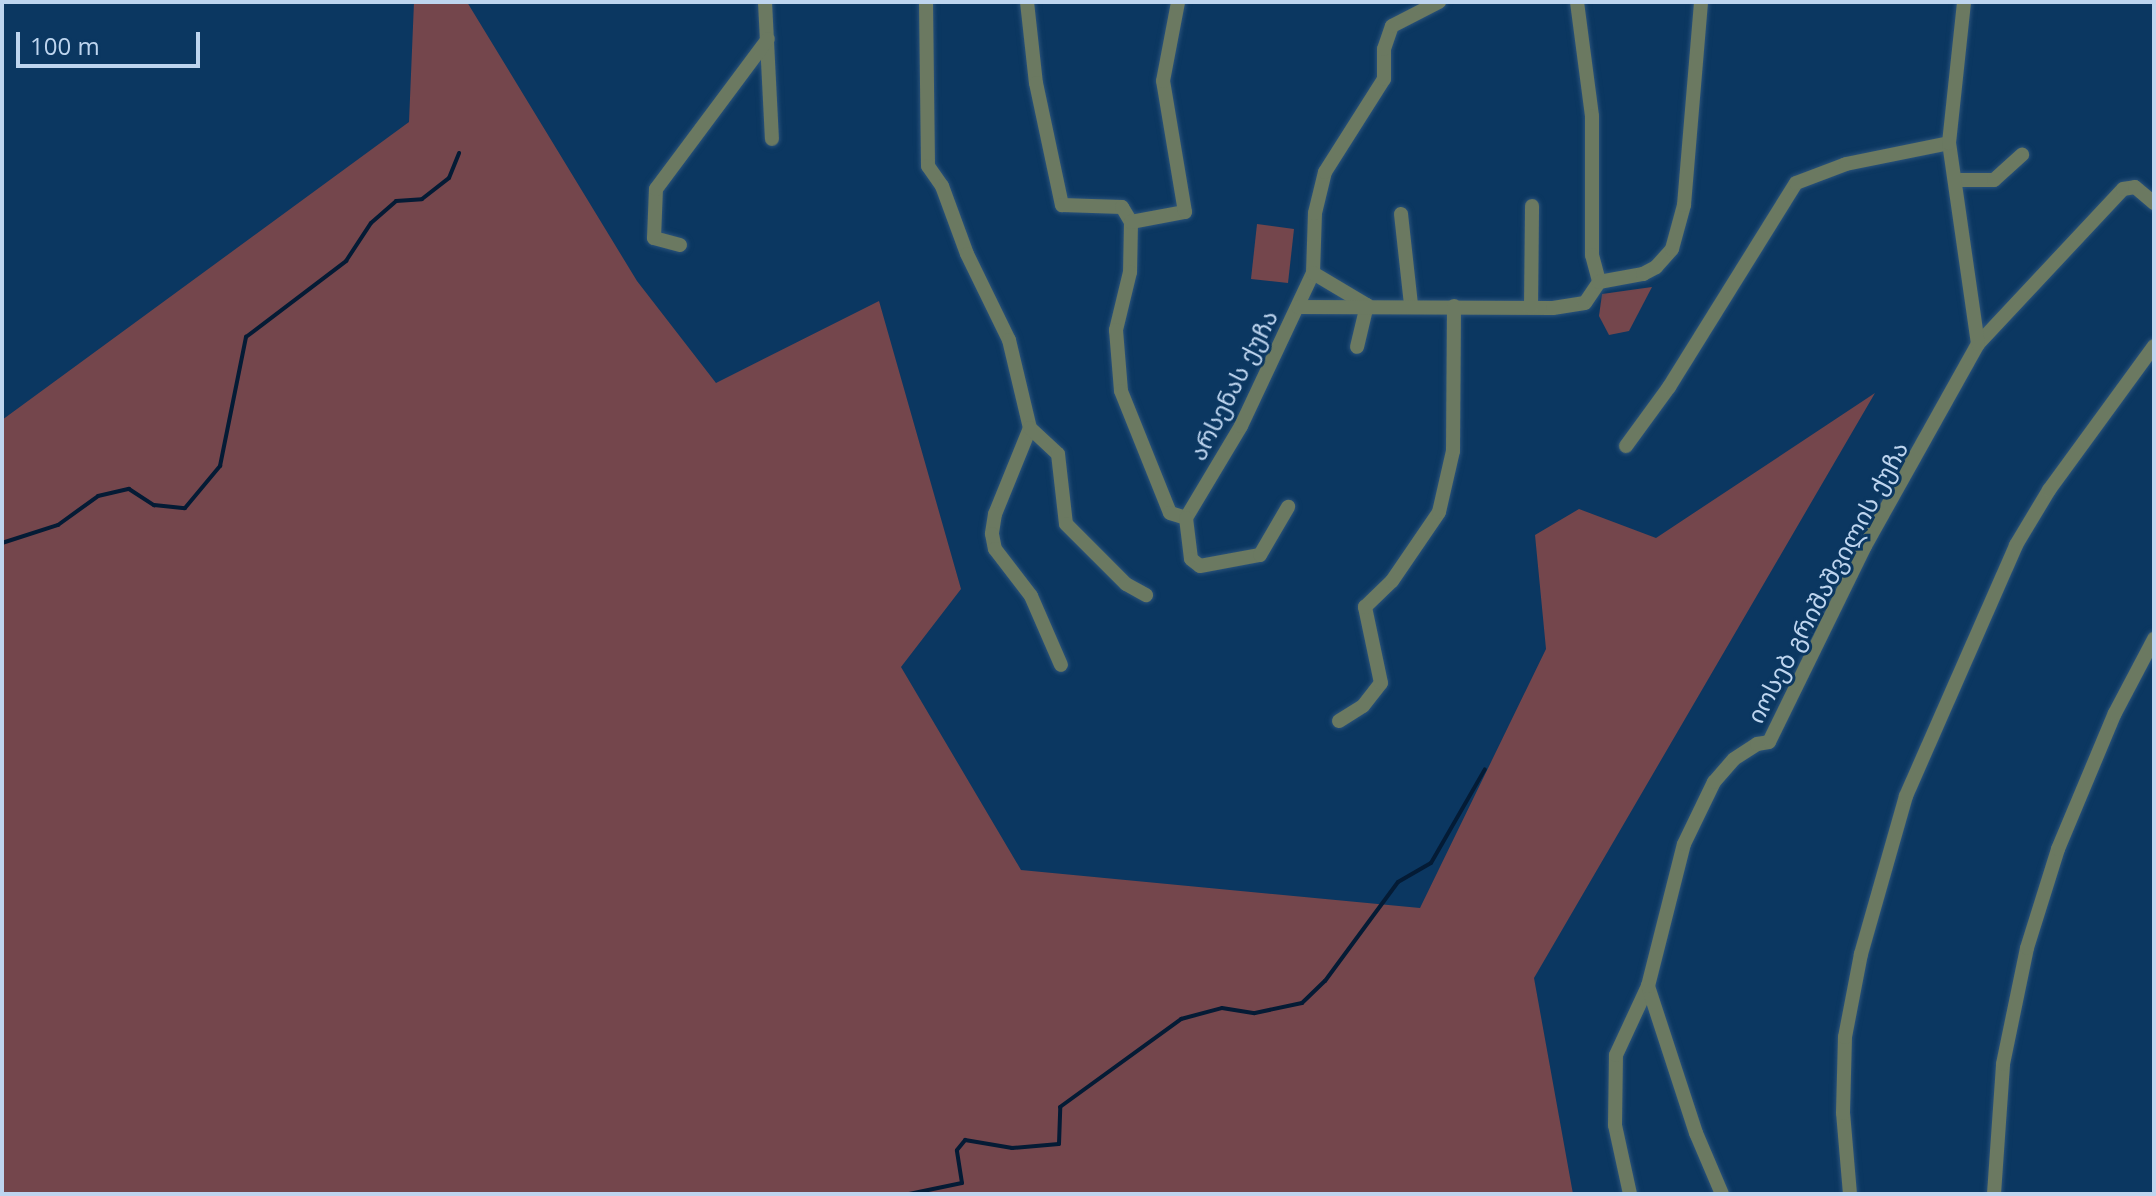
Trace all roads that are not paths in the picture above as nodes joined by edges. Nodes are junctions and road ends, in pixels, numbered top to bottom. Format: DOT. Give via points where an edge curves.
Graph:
graph roads {
  1 [pos="765,2"];
  2 [pos="926,2"];
  3 [pos="1027,2"];
  4 [pos="1178,2"];
  5 [pos="1439,2"];
  6 [pos="1577,2"];
  7 [pos="1701,2"];
  8 [pos="1964,2"];
  9 [pos="768,39"];
  10 [pos="772,139"];
  11 [pos="1949,143"];
  12 [pos="2022,155"];
  13 [pos="1956,180"];
  14 [pos="2154,203"];
  15 [pos="1532,206"];
  16 [pos="1401,214"];
  17 [pos="1131,222"];
  18 [pos="680,245"];
  19 [pos="1313,273"];
  20 [pos="1599,282"];
  21 [pos="1367,305"];
  22 [pos="1411,305"];
  23 [pos="1454,306"];
  24 [pos="1298,307"];
  25 [pos="1531,307"];
  26 [pos="1978,344"];
  27 [pos="2154,346"];
  28 [pos="1357,347"];
  29 [pos="1030,428"];
  30 [pos="1626,446"];
  31 [pos="1288,507"];
  32 [pos="1186,518"];
  33 [pos="1146,595"];
  34 [pos="2154,639"];
  35 [pos="1061,665"];
  36 [pos="1339,721"];
  37 [pos="1648,986"];
  38 [pos="1630,1194"];
  39 [pos="1722,1194"];
  40 [pos="1850,1194"];
  41 [pos="1994,1194"];
  1 -- 9 [label="street"];
  2 -- 29 [label="street" via="928,166 942,186 967,254 1009,340"];
  3 -- 17 [label="street" via="1036,83 1062,205 1122,207"];
  4 -- 17 [label="street" via="1163,81 1185,212"];
  5 -- 19 [label="street" via="1392,26 1384,49 1384,79 1325,172 1315,213"];
  6 -- 20 [label="street" via="1592,116 1592,255"];
  7 -- 20 [label="street, არსენას ქუჩა" via="1687,182 1672,249 1643,274"];
  8 -- 11 [label="street"];
  9 -- 10 [label="street"];
  9 -- 18 [label="street" via="656,189 654,238"];
  11 -- 13 [label="street"];
  11 -- 30 [label="street" via="1846,164 1796,183 1669,387"];
  12 -- 13 [label="street" via="1994,180"];
  13 -- 26 [label="street"];
  14 -- 26 [label="street, იოსებ გრიშაშვილის ქუჩა" via="2135,187 2123,189"];
  15 -- 25 [label="street"];
  16 -- 22 [label="street"];
  17 -- 32 [label="street, არსენას ქუჩა" via="1130,272 1116,330 1121,391 1170,513"];
  19 -- 21 [label="street"];
  19 -- 24 [label="street"];
  20 -- 25 [label="street, არსენას ქუჩა" via="1585,303"];
  21 -- 22 [label="street, არსენას ქუჩა"];
  21 -- 24 [label="street, არსენას ქუჩა"];
  21 -- 28 [label="street"];
  22 -- 23 [label="street, არსენას ქუჩა"];
  23 -- 25 [label="street, არსენას ქუჩა"];
  23 -- 36 [label="street" via="1453,451 1439,512 1392,581 1365,607 1381,683 1363,706"];
  24 -- 32 [label="street, არსენას ქუჩა" via="1241,426"];
  26 -- 37 [label="street, იოსებ გრიშაშვილის ქუჩა" via="1865,546 1769,742 1734,759 1714,782 1684,844"];
  27 -- 40 [label="street" via="2049,490 2016,545 1906,796 1861,954 1845,1037 1843,1128"];
  29 -- 33 [label="street" via="1058,454 1066,524 1126,584"];
  29 -- 35 [label="street" via="992,534 995,549 1031,596"];
  31 -- 32 [label="street" via="1260,555 1200,566 1191,559"];
  34 -- 41 [label="street" via="2115,713 2063,836 2027,948 2003,1064"];
  37 -- 38 [label="street, იოსებ გრიშაშვილის ქუჩა" via="1616,1055 1615,1125"];
  37 -- 39 [label="street" via="1696,1133"];
}
